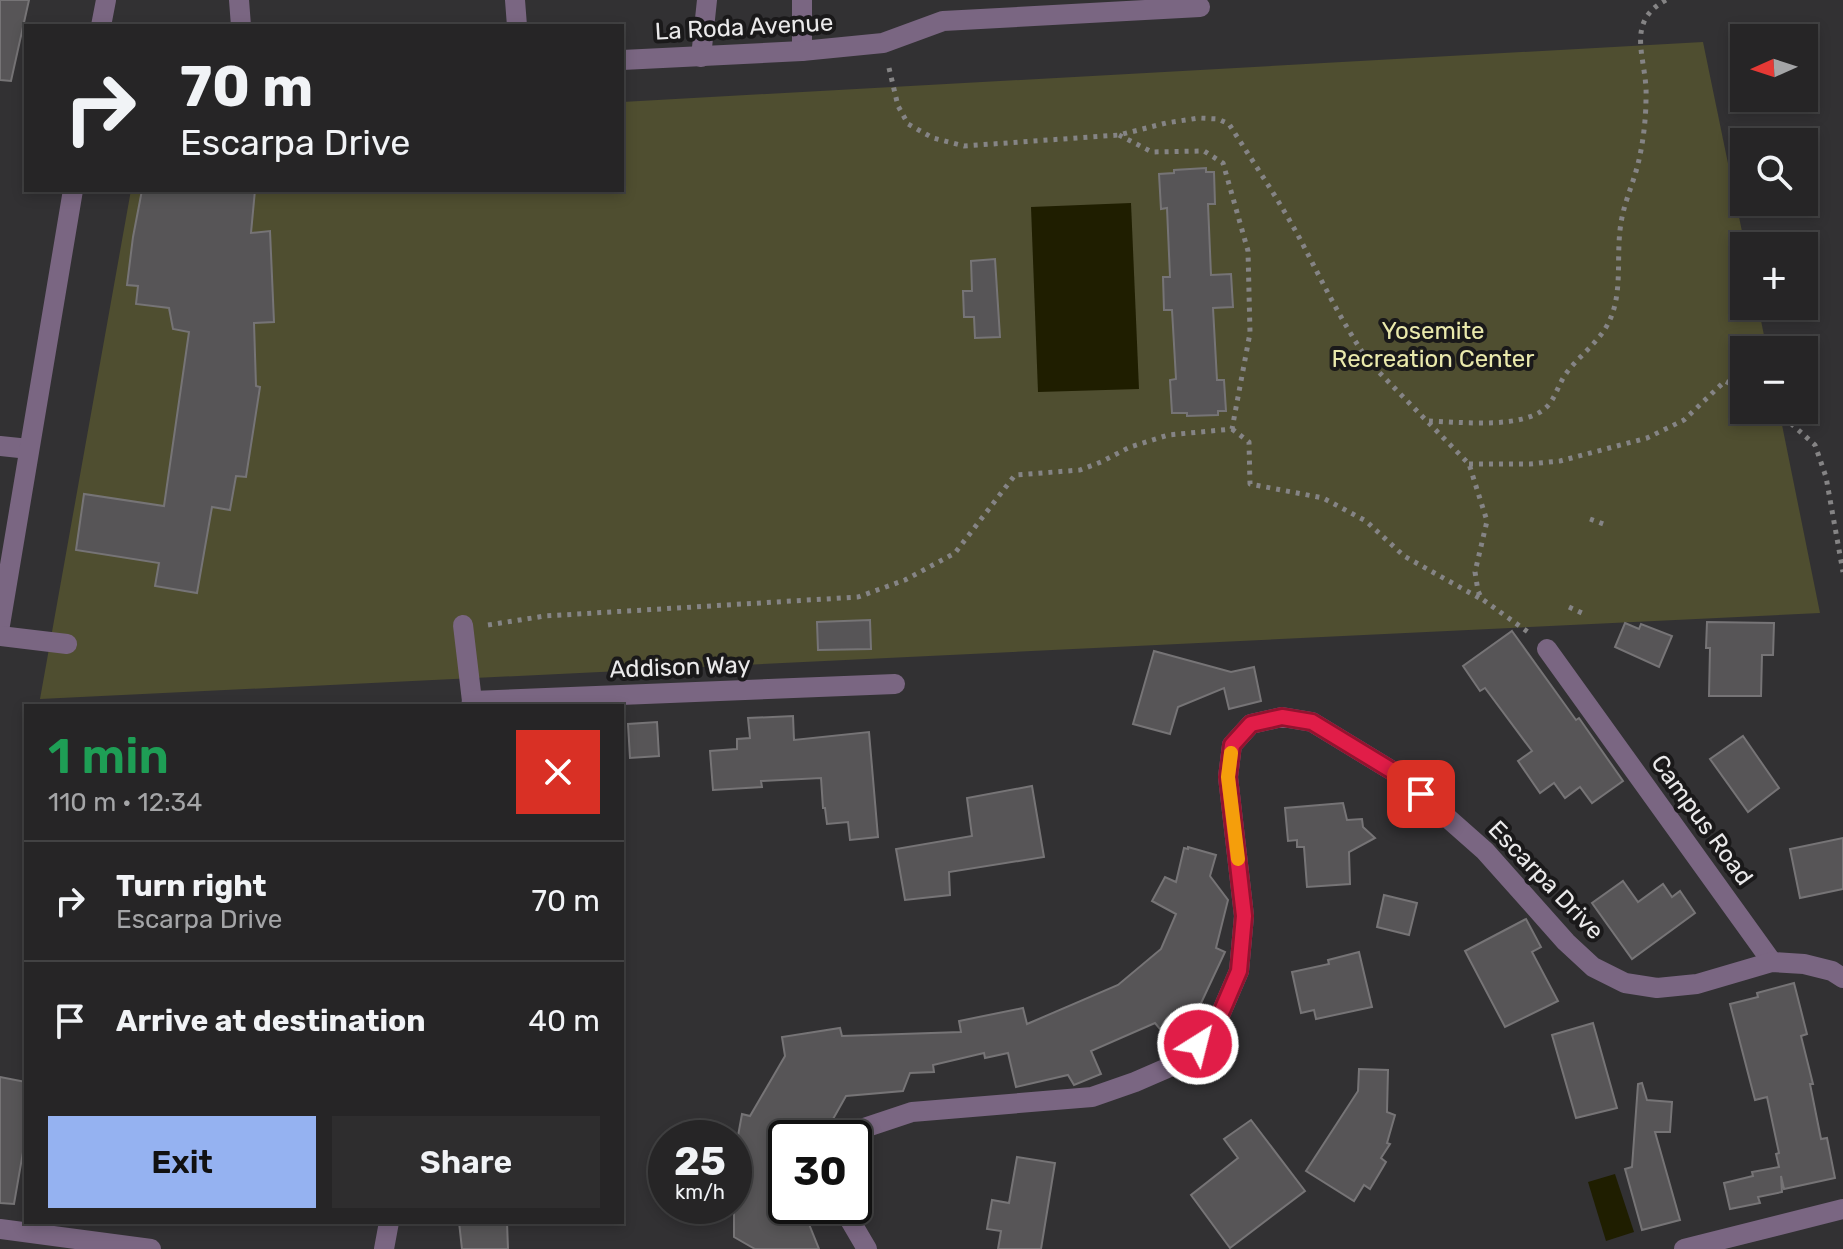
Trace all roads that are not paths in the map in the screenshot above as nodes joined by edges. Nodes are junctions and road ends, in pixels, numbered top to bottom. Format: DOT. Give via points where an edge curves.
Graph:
graph roads {
  1 [pos="106,0"];
  2 [pos="239,0"];
  3 [pos="515,0"];
  4 [pos="707,0"];
  5 [pos="802,0"];
  6 [pos="1200,7"];
  7 [pos="101,24"];
  8 [pos="241,24"];
  9 [pos="517,24"];
  10 [pos="802,51"];
  11 [pos="701,57"];
  12 [pos="624,60"];
  13 [pos="73,192"];
  14 [pos="0,446"];
  15 [pos="29,449"];
  16 [pos="0,625"];
  17 [pos="463,625"];
  18 [pos="0,636"];
  19 [pos="67,644"];
  20 [pos="1547,649"];
  21 [pos="895,684"];
  22 [pos="471,704"];
  23 [pos="1772,962"];
  24 [pos="1843,978"];
  25 [pos="872,1125"];
  26 [pos="1843,1209"];
  27 [pos="389,1224"];
  28 [pos="852,1224"];
  29 [pos="0,1229"];
  30 [pos="151,1249"];
  31 [pos="384,1249"];
  32 [pos="867,1249"];
  33 [pos="1684,1249"];
  1 -- 7 [label="street"];
  2 -- 8 [label="street"];
  3 -- 9 [label="street"];
  4 -- 11 [label="street"];
  5 -- 10 [label="street"];
  6 -- 10 [label="street, La Roda Avenue" via="943,21 883,43"];
  10 -- 11 [label="street, La Roda Avenue"];
  11 -- 12 [label="street, La Roda Avenue"];
  13 -- 15 [label="street"];
  14 -- 15 [label="street"];
  15 -- 16 [label="street"];
  17 -- 22 [label="street"];
  18 -- 19 [label="street"];
  20 -- 23 [label="street, Campus Road"];
  21 -- 22 [label="street, Addison Way"];
  23 -- 24 [label="street" via="1804,964"];
  23 -- 25 [label="street, Escarpa Drive" via="1697,984 1657,988 1625,983 1593,967 1485,851 1399,775 1312,722 1282,717 1251,724 1232,745 1228,777 1244,916 1239,971 1215,1027 1181,1062 1092,1097 912,1112"];
  26 -- 33 [label="street"];
  27 -- 31 [label="street"];
  28 -- 32 [label="street"];
  29 -- 30 [label="street"];
}
